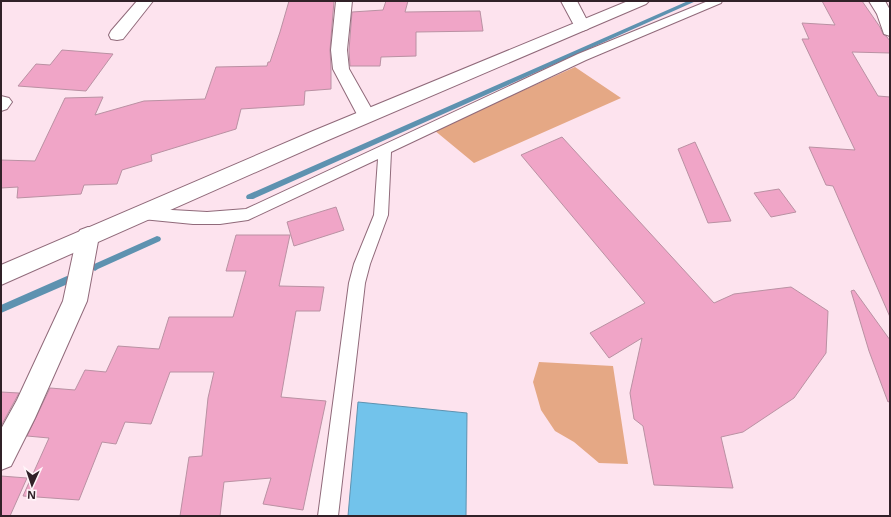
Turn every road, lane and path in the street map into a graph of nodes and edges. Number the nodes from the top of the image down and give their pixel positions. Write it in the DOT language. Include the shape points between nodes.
graph roads {
  1 [pos="146,1"];
  2 [pos="344,1"];
  3 [pos="569,1"];
  4 [pos="641,1"];
  5 [pos="717,1"];
  6 [pos="877,1"];
  7 [pos="582,26"];
  8 [pos="890,31"];
  9 [pos="117,35"];
  10 [pos="366,115"];
  11 [pos="385,150"];
  12 [pos="136,214"];
  13 [pos="88,236"];
  14 [pos="1,275"];
  15 [pos="1,456"];
  16 [pos="328,516"];
  1 -- 9 [label="main road"];
  2 -- 10 [label="main road" via="339,44 341,68"];
  3 -- 7 [label="main road"];
  4 -- 7 [label="main road"];
  5 -- 11 [label="lane" via="582,57"];
  6 -- 8 [label="main road" via="885,14"];
  7 -- 10 [label="main road"];
  10 -- 12 [label="main road"];
  11 -- 12 [label="lane" via="248,214 201,219"];
  11 -- 16 [label="lane" via="381,215 357,283"];
  12 -- 13 [label="main road"];
  13 -- 14 [label="main road"];
  13 -- 15 [label="main road" via="75,302 26,409"];
}
